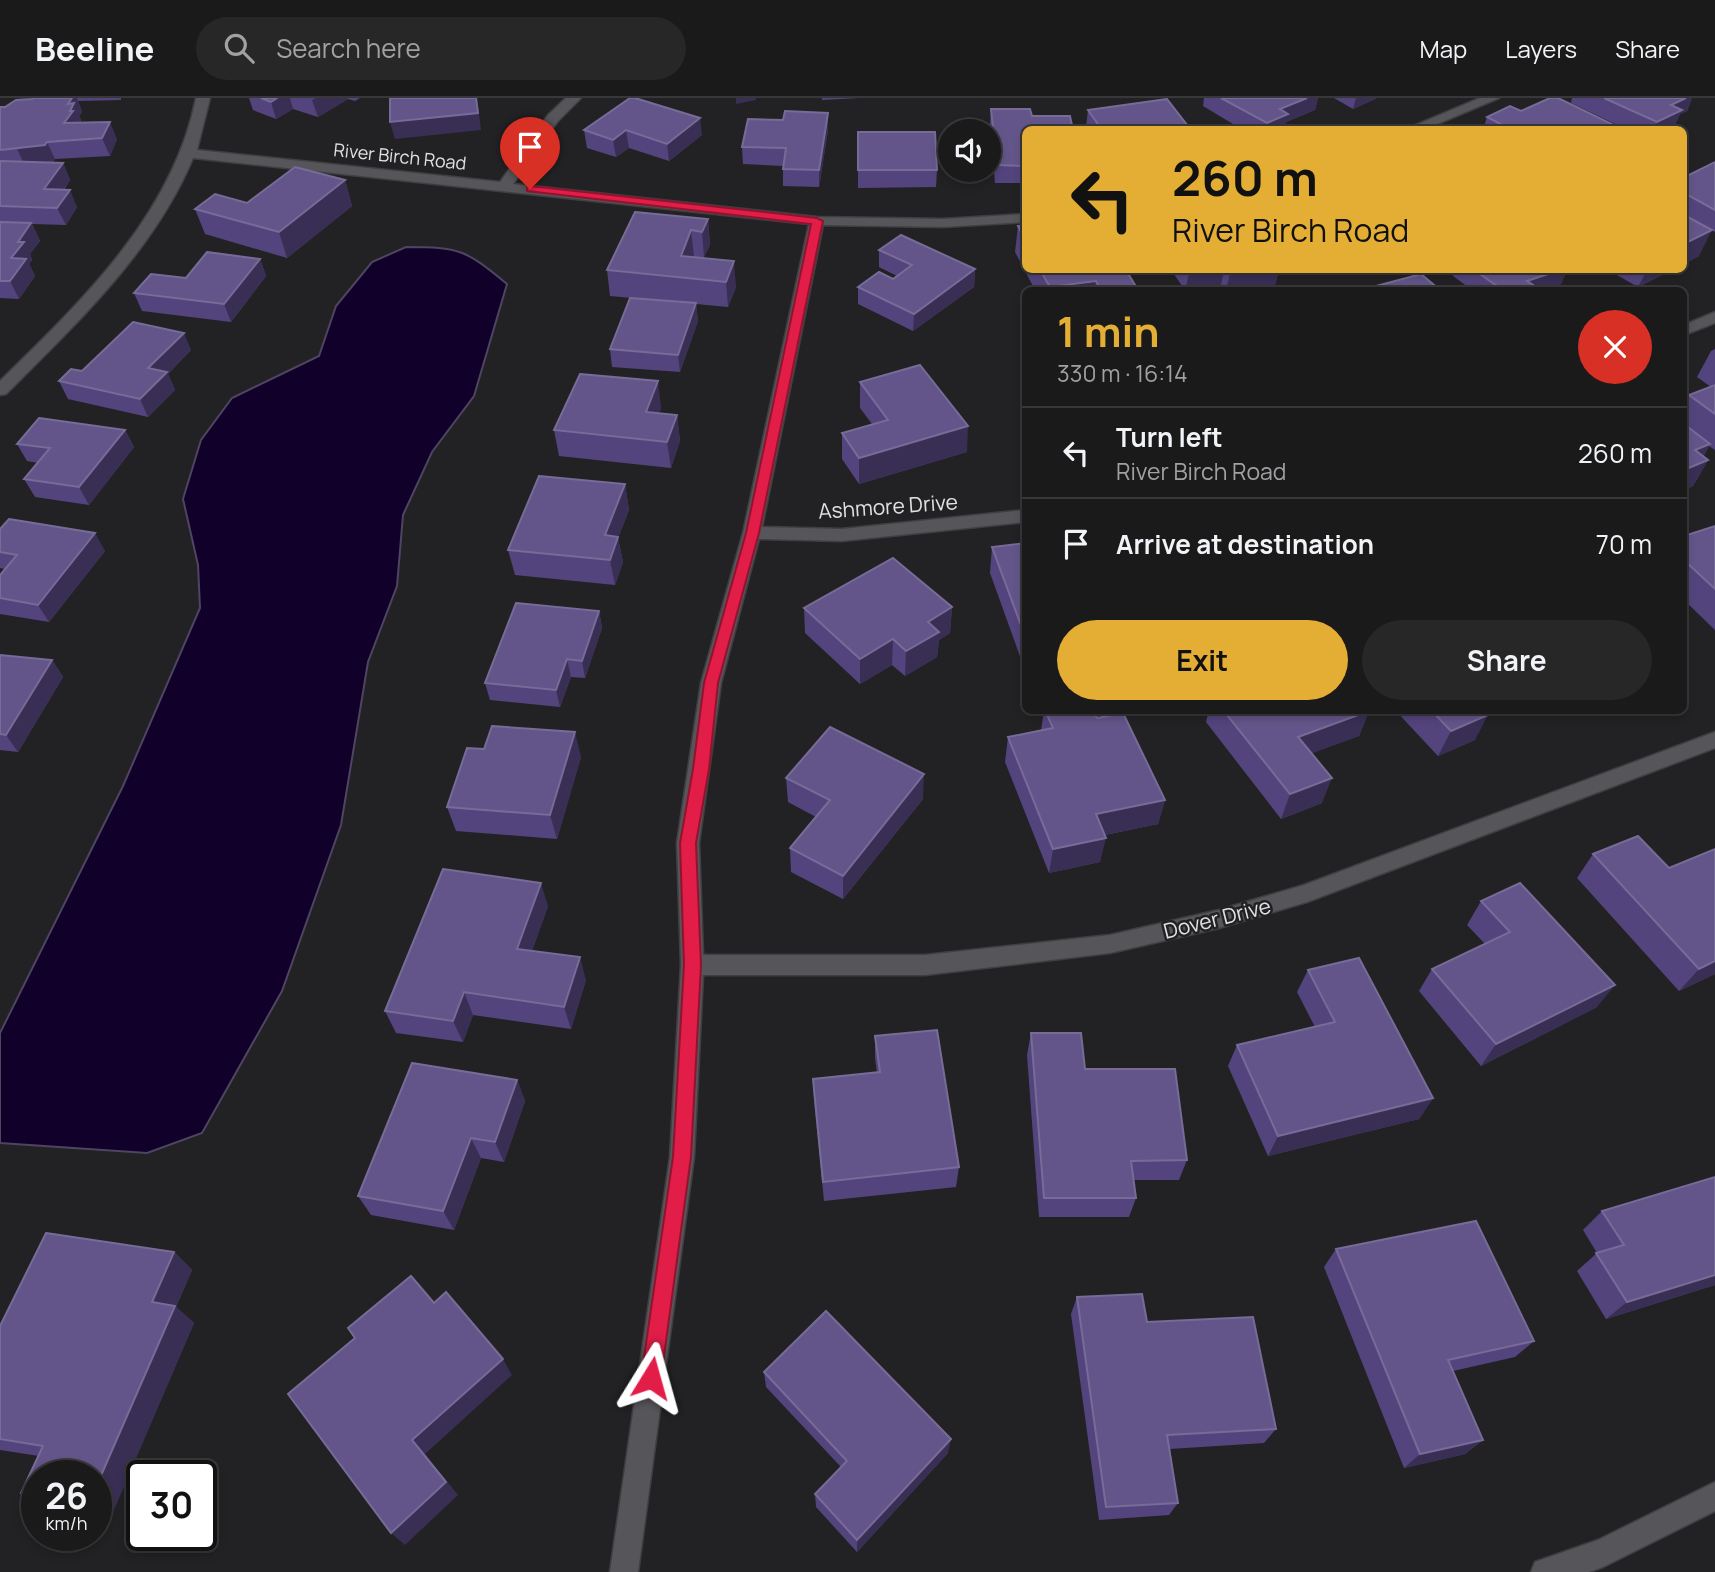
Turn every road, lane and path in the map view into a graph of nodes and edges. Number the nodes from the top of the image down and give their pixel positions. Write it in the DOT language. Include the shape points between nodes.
graph roads {
  1 [pos="203,98"];
  2 [pos="573,98"];
  3 [pos="1492,98"];
  4 [pos="1420,126"];
  5 [pos="189,153"];
  6 [pos="505,186"];
  7 [pos="1022,218"];
  8 [pos="817,221"];
  9 [pos="1715,317"];
  10 [pos="1687,329"];
  11 [pos="0,390"];
  12 [pos="1022,516"];
  13 [pos="752,533"];
  14 [pos="1715,740"];
  15 [pos="692,965"];
  16 [pos="1715,1496"];
  17 [pos="624,1572"];
  18 [pos="1545,1572"];
  1 -- 5 [label="street"];
  2 -- 6 [label="street" via="552,118"];
  3 -- 4 [label="street"];
  5 -- 6 [label="street, River Birch Road"];
  5 -- 11 [label="street" via="141,234 100,287"];
  6 -- 8 [label="street, River Birch Road"];
  7 -- 8 [label="street, River Birch Road" via="943,223"];
  8 -- 13 [label="street"];
  9 -- 10 [label="street"];
  12 -- 13 [label="street, Ashmore Drive" via="842,535"];
  13 -- 15 [label="street" via="711,683 688,843"];
  14 -- 15 [label="street, Dover Drive" via="1307,893 1124,941 925,965"];
  15 -- 17 [label="street" via="682,1157"];
  16 -- 18 [label="street" via="1603,1553"];
}
